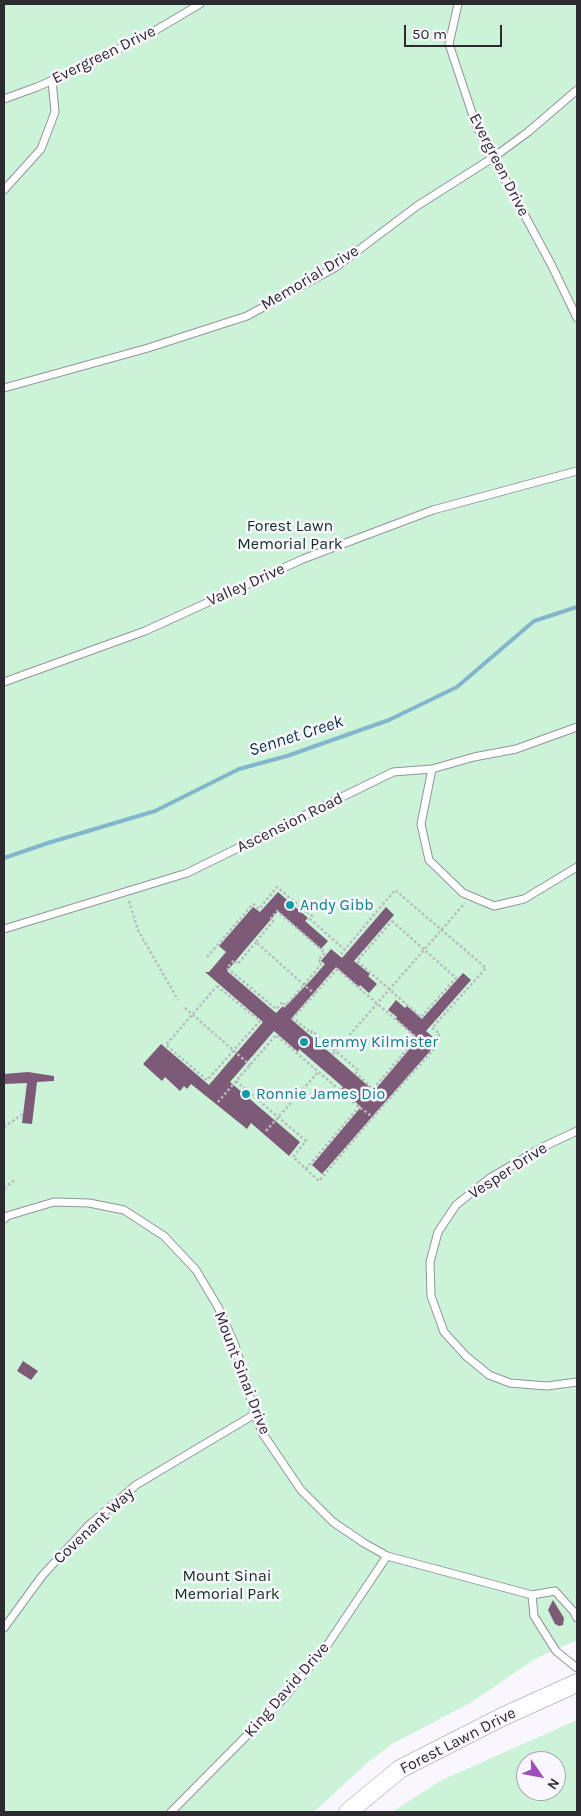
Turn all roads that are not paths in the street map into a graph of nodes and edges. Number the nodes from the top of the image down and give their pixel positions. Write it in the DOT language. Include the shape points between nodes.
graph roads {
  1 [pos="200,4"];
  2 [pos="458,4"];
  3 [pos="52,80"];
  4 [pos="577,90"];
  5 [pos="4,99"];
  6 [pos="494,157"];
  7 [pos="4,190"];
  8 [pos="577,318"];
  9 [pos="4,388"];
  10 [pos="577,471"];
  11 [pos="4,682"];
  12 [pos="577,727"];
  13 [pos="432,769"];
  14 [pos="577,867"];
  15 [pos="4,929"];
  16 [pos="577,1131"];
  17 [pos="4,1219"];
  18 [pos="577,1382"];
  19 [pos="255,1414"];
  20 [pos="387,1556"];
  21 [pos="532,1595"];
  22 [pos="577,1618"];
  23 [pos="4,1628"];
  24 [pos="577,1668"];
  25 [pos="577,1683"];
  26 [pos="171,1812"];
  27 [pos="348,1812"];
  1 -- 3 [label="lane, Evergreen Drive" via="152,34"];
  2 -- 6 [label="lane, Evergreen Drive" via="449,44 476,126"];
  3 -- 5 [label="lane, Evergreen Drive"];
  3 -- 7 [label="lane" via="54,112 41,149"];
  4 -- 6 [label="lane, Memorial Drive"];
  6 -- 8 [label="lane, Evergreen Drive"];
  6 -- 9 [label="lane, Memorial Drive" via="417,206 336,267 247,316 148,348"];
  10 -- 11 [label="lane, Valley Drive" via="433,510 304,560 145,631"];
  12 -- 13 [label="lane, Ascension Road" via="516,749"];
  13 -- 14 [label="lane" via="421,824 429,860 463,893 494,906 524,899"];
  13 -- 15 [label="lane, Ascension Road" via="394,772 187,873"];
  16 -- 18 [label="lane, Vesper Drive" via="490,1178 456,1205 438,1232 430,1262 431,1296 444,1332 481,1369 510,1384 547,1386"];
  17 -- 19 [label="lane, Mount Sinai Drive" via="54,1202 89,1203 124,1210 164,1236 196,1270 218,1307 235,1345"];
  19 -- 20 [label="lane, Mount Sinai Drive" via="264,1434 301,1490 333,1522"];
  19 -- 23 [label="lane, Covenant Way" via="122,1497 88,1526 42,1576"];
  20 -- 21 [label="lane, Mount Sinai Drive"];
  20 -- 26 [label="lane, King David Drive" via="326,1647 284,1698"];
  21 -- 22 [label="lane, Mount Sinai Drive" via="555,1591"];
  21 -- 24 [label="lane" via="534,1616 556,1651"];
  25 -- 27 [label="street, Forest Lawn Drive" via="502,1717 400,1770"];
}
